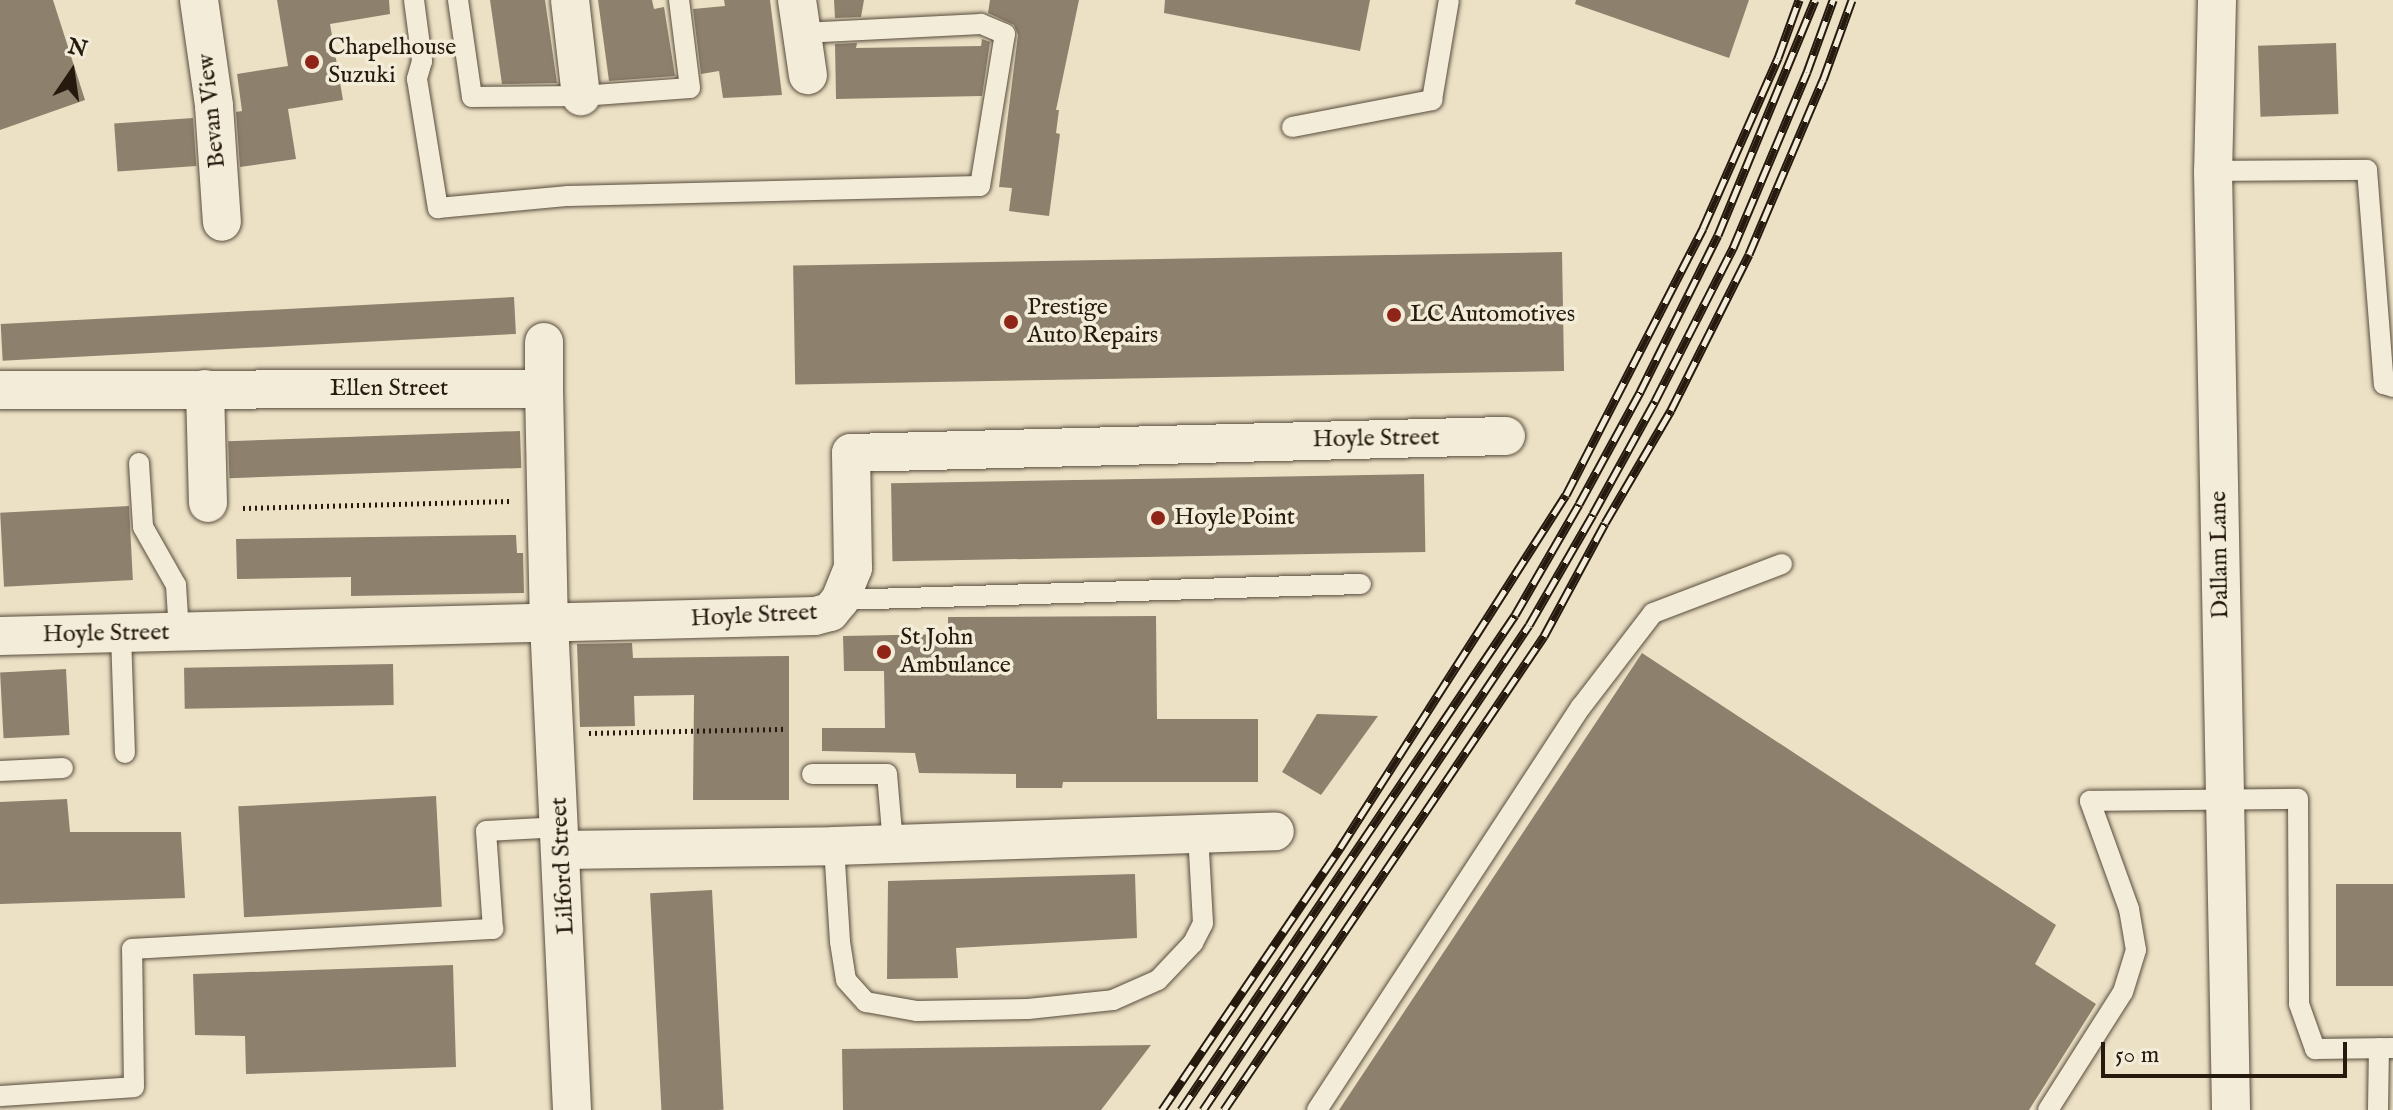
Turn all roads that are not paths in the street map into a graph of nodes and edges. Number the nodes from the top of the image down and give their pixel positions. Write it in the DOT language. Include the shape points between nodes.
graph roads {
  1 [pos="199,0"];
  2 [pos="414,0"];
  3 [pos="458,0"];
  4 [pos="570,0"];
  5 [pos="679,0"];
  6 [pos="1449,0"];
  7 [pos="2217,0"];
  8 [pos="799,16"];
  9 [pos="808,75"];
  10 [pos="581,96"];
  11 [pos="1292,127"];
  12 [pos="2213,171"];
  13 [pos="222,222"];
  14 [pos="544,342"];
  15 [pos="2393,387"];
  16 [pos="205,389"];
  17 [pos="544,389"];
  18 [pos="0,390"];
  19 [pos="1506,436"];
  20 [pos="139,463"];
  21 [pos="225,506"];
  22 [pos="1782,564"];
  23 [pos="1361,584"];
  24 [pos="840,600"];
  25 [pos="549,622"];
  26 [pos="179,633"];
  27 [pos="121,634"];
  28 [pos="0,636"];
  29 [pos="125,753"];
  30 [pos="63,768"];
  31 [pos="0,771"];
  32 [pos="812,774"];
  33 [pos="2225,797"];
  34 [pos="1275,831"];
  35 [pos="1198,833"];
  36 [pos="562,838"];
  37 [pos="893,844"];
  38 [pos="834,846"];
  39 [pos="2386,1048"];
  40 [pos="0,1096"];
  41 [pos="572,1110"];
  42 [pos="1317,1110"];
  43 [pos="2048,1110"];
  44 [pos="2231,1110"];
  45 [pos="2378,1110"];
  1 -- 13 [label="street, Bevan View"];
  2 -- 8 [label="lane" via="422,61 417,79 438,208 568,196 980,186 1005,34 981,24"];
  3 -- 10 [label="lane" via="472,97"];
  4 -- 10 [label="street"];
  5 -- 10 [label="lane" via="690,88"];
  6 -- 11 [label="lane" via="1432,100"];
  7 -- 12 [label="street, Dallam Lane"];
  8 -- 9 [label="street"];
  12 -- 15 [label="lane" via="2367,170 2384,384"];
  12 -- 33 [label="street, Dallam Lane"];
  14 -- 17 [label="street"];
  16 -- 17 [label="street, Ellen Street"];
  16 -- 18 [label="street, Ellen Street"];
  16 -- 21 [label="street"];
  17 -- 25 [label="street"];
  19 -- 24 [label="street, Hoyle Street" via="851,453 853,568"];
  20 -- 26 [label="lane" via="143,527 176,585"];
  22 -- 42 [label="lane" via="1653,613 1581,707"];
  23 -- 24 [label="lane"];
  24 -- 25 [label="street, Hoyle Street" via="830,612 815,616"];
  25 -- 26 [label="street, Hoyle Street"];
  25 -- 36 [label="street, Lilford Street"];
  26 -- 27 [label="street, Hoyle Street"];
  27 -- 28 [label="street, Hoyle Street"];
  27 -- 29 [label="lane"];
  30 -- 31 [label="lane"];
  32 -- 37 [label="lane" via="887,774"];
  33 -- 39 [label="lane" via="2298,799 2299,1004 2315,1049"];
  33 -- 43 [label="lane" via="2090,801 2129,909 2136,950 2123,992"];
  33 -- 44 [label="street, Dallam Lane"];
  34 -- 35 [label="street"];
  35 -- 37 [label="street"];
  35 -- 38 [label="lane" via="1203,923 1193,943 1158,980 1113,1000 1028,1009 917,1011 866,1002 846,980"];
  36 -- 38 [label="street"];
  36 -- 40 [label="lane" via="486,831 493,929 132,949 134,1087"];
  36 -- 41 [label="street, Lilford Street"];
  37 -- 38 [label="street"];
  39 -- 45 [label="lane"];
}
